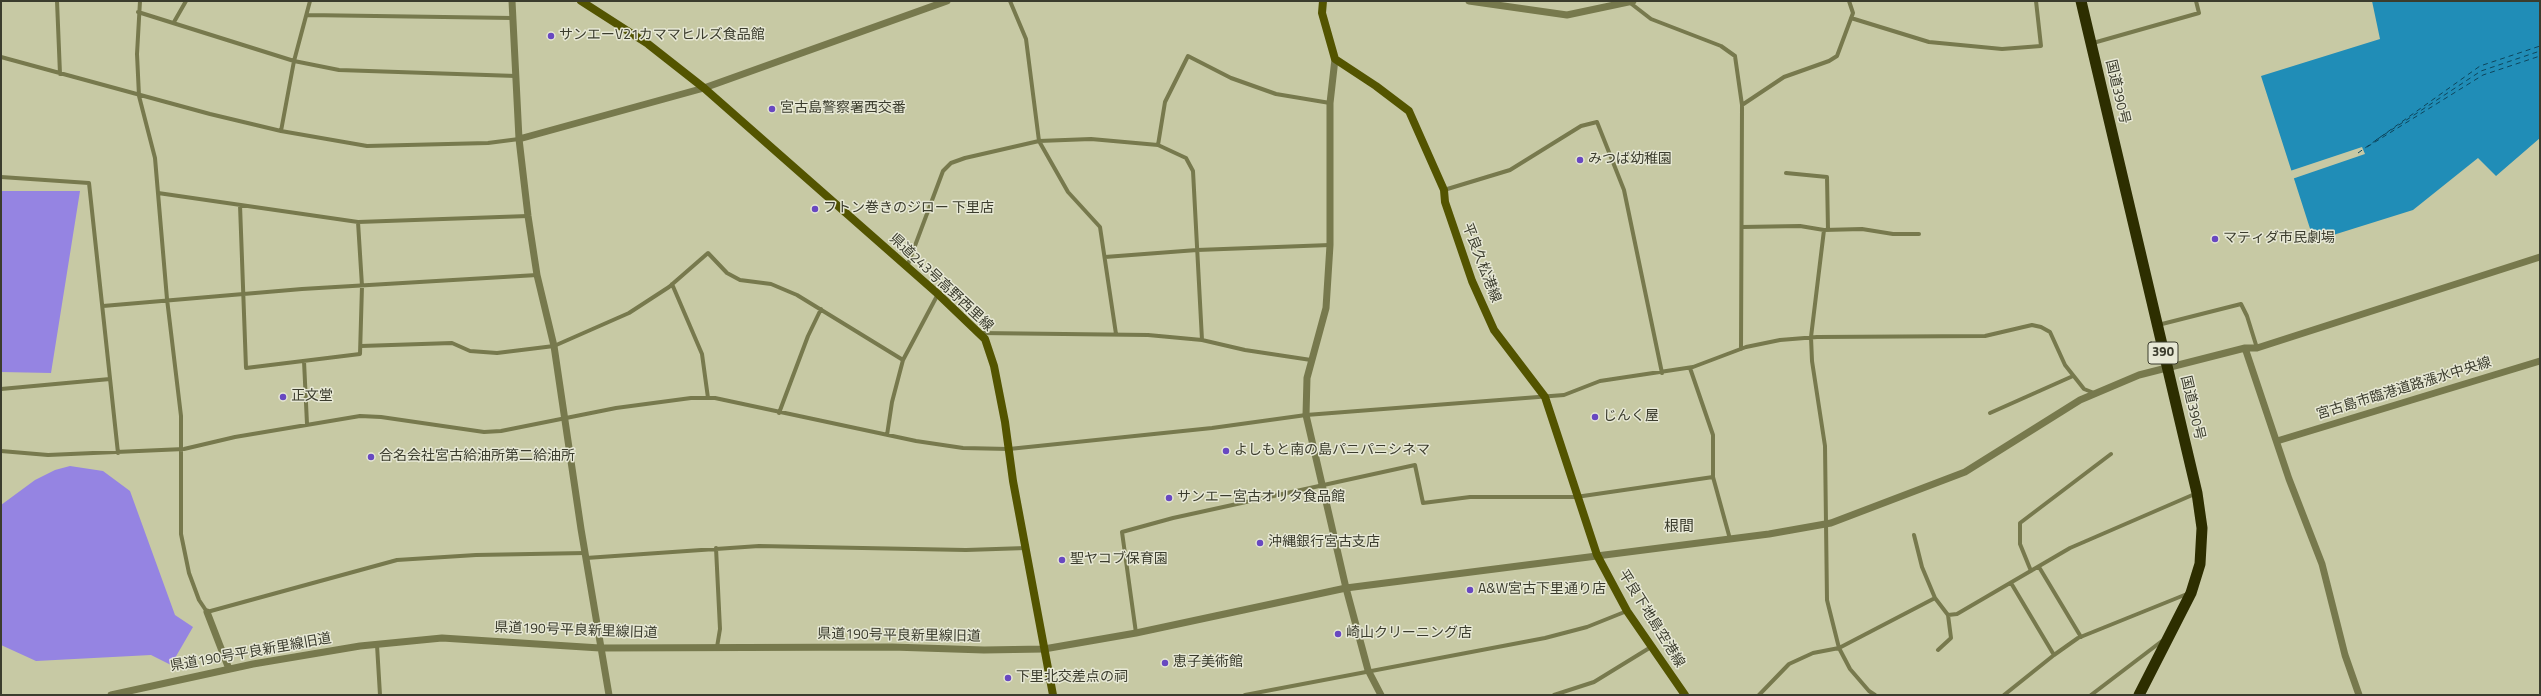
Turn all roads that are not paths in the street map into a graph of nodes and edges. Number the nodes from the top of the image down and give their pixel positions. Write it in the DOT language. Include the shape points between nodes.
graph roads {
  1 [pos="57,1"];
  2 [pos="140,1"];
  3 [pos="186,1"];
  4 [pos="310,1"];
  5 [pos="512,1"];
  6 [pos="581,1"];
  7 [pos="947,1"];
  8 [pos="1010,1"];
  9 [pos="1323,1"];
  10 [pos="1469,1"];
  11 [pos="1849,1"];
  12 [pos="2036,1"];
  13 [pos="2081,1"];
  14 [pos="2196,1"];
  15 [pos="1631,2"];
  16 [pos="138,12"];
  17 [pos="307,15"];
  18 [pos="512,18"];
  19 [pos="1851,18"];
  20 [pos="174,22"];
  21 [pos="2090,44"];
  22 [pos="1,57"];
  23 [pos="1335,59"];
  24 [pos="294,61"];
  25 [pos="60,74"];
  26 [pos="516,76"];
  27 [pos="704,88"];
  28 [pos="140,96"];
  29 [pos="1330,103"];
  30 [pos="1742,105"];
  31 [pos="282,132"];
  32 [pos="519,139"];
  33 [pos="1039,141"];
  34 [pos="1158,145"];
  35 [pos="1786,173"];
  36 [pos="1,177"];
  37 [pos="1444,190"];
  38 [pos="158,193"];
  39 [pos="240,205"];
  40 [pos="528,216"];
  41 [pos="358,222"];
  42 [pos="1742,227"];
  43 [pos="1826,230"];
  44 [pos="1919,234"];
  45 [pos="1330,245"];
  46 [pos="1197,250"];
  47 [pos="1105,257"];
  48 [pos="2540,257"];
  49 [pos="907,267"];
  50 [pos="537,274"];
  51 [pos="672,284"];
  52 [pos="362,286"];
  53 [pos="243,294"];
  54 [pos="938,294"];
  55 [pos="167,299"];
  56 [pos="103,306"];
  57 [pos="821,310"];
  58 [pos="2156,326"];
  59 [pos="979,333"];
  60 [pos="1116,334"];
  61 [pos="1811,337"];
  62 [pos="1202,340"];
  63 [pos="361,346"];
  64 [pos="554,346"];
  65 [pos="2245,348"];
  66 [pos="2257,348"];
  67 [pos="1741,349"];
  68 [pos="903,360"];
  69 [pos="1311,360"];
  70 [pos="304,361"];
  71 [pos="2540,361"];
  72 [pos="1690,368"];
  73 [pos="2167,368"];
  74 [pos="1662,373"];
  75 [pos="2073,376"];
  76 [pos="110,379"];
  77 [pos="1,389"];
  78 [pos="2094,393"];
  79 [pos="1545,397"];
  80 [pos="708,398"];
  81 [pos="779,413"];
  82 [pos="1990,413"];
  83 [pos="1306,415"];
  84 [pos="565,418"];
  85 [pos="307,424"];
  86 [pos="887,435"];
  87 [pos="2276,441"];
  88 [pos="182,449"];
  89 [pos="1009,449"];
  90 [pos="1,451"];
  91 [pos="118,453"];
  92 [pos="2110,454"];
  93 [pos="1713,477"];
  94 [pos="1324,486"];
  95 [pos="2197,493"];
  96 [pos="1576,497"];
  97 [pos="1827,524"];
  98 [pos="1914,535"];
  99 [pos="1730,540"];
  100 [pos="716,548"];
  101 [pos="1026,548"];
  102 [pos="1597,555"];
  103 [pos="585,556"];
  104 [pos="2039,566"];
  105 [pos="2031,571"];
  106 [pos="2011,583"];
  107 [pos="1346,588"];
  108 [pos="2191,593"];
  109 [pos="1935,598"];
  110 [pos="1627,610"];
  111 [pos="207,612"];
  112 [pos="1948,615"];
  113 [pos="1136,633"];
  114 [pos="2081,637"];
  115 [pos="2167,637"];
  116 [pos="377,645"];
  117 [pos="718,646"];
  118 [pos="1652,647"];
  119 [pos="600,648"];
  120 [pos="1839,648"];
  121 [pos="1044,649"];
  122 [pos="1938,650"];
  123 [pos="2054,655"];
  124 [pos="229,669"];
  125 [pos="1368,670"];
  126 [pos="111,695"];
  127 [pos="380,695"];
  128 [pos="609,695"];
  129 [pos="1053,695"];
  130 [pos="1245,695"];
  131 [pos="1381,695"];
  132 [pos="1554,695"];
  133 [pos="1685,695"];
  134 [pos="1759,695"];
  135 [pos="1876,695"];
  136 [pos="2004,695"];
  137 [pos="2091,695"];
  138 [pos="2139,695"];
  139 [pos="2359,695"];
  1 -- 25 [label="street"];
  2 -- 16 [label="street"];
  3 -- 20 [label="street"];
  4 -- 17 [label="street"];
  5 -- 18 [label="street"];
  6 -- 27 [label="main road, 県道243号高野西里線" via="648,44"];
  7 -- 27 [label="street"];
  8 -- 33 [label="street" via="1026,39"];
  9 -- 23 [label="main road" via="1322,13"];
  10 -- 15 [label="street" via="1567,15"];
  11 -- 19 [label="street" via="1853,13"];
  12 -- 19 [label="street" via="2041,46 2002,49 1929,42"];
  13 -- 21 [label="highway, 国道390号 / 390"];
  14 -- 21 [label="street" via="2199,13"];
  15 -- 30 [label="street" via="1651,19 1721,46 1735,56"];
  16 -- 20 [label="street"];
  16 -- 28 [label="street"];
  17 -- 18 [label="street"];
  17 -- 24 [label="street"];
  18 -- 26 [label="street"];
  19 -- 30 [label="street" via="1837,56 1784,78"];
  20 -- 24 [label="street"];
  21 -- 58 [label="highway, 国道390号 / 390"];
  22 -- 25 [label="street"];
  23 -- 29 [label="street"];
  23 -- 37 [label="main road, 平良久松港線" via="1409,111"];
  24 -- 26 [label="street" via="339,70"];
  24 -- 31 [label="street"];
  25 -- 28 [label="street"];
  26 -- 32 [label="street"];
  27 -- 32 [label="street"];
  27 -- 49 [label="main road, 県道243号高野西里線"];
  28 -- 31 [label="street"];
  28 -- 38 [label="street" via="155,158"];
  29 -- 34 [label="street" via="1276,94 1231,78 1188,56 1165,102"];
  29 -- 45 [label="street"];
  30 -- 42 [label="street"];
  31 -- 32 [label="street" via="367,146 488,143"];
  32 -- 40 [label="street"];
  33 -- 34 [label="street" via="1091,139"];
  33 -- 47 [label="street" via="1068,192 1100,227"];
  33 -- 49 [label="street" via="951,163 943,172"];
  34 -- 46 [label="street" via="1186,158 1191,164"];
  35 -- 43 [label="street" via="1827,177"];
  36 -- 56 [label="street" via="90,183"];
  37 -- 74 [label="street" via="1510,170 1581,126 1597,122 1624,190"];
  37 -- 79 [label="main road, 平良久松港線" via="1472,281 1494,330"];
  38 -- 39 [label="street"];
  38 -- 55 [label="street"];
  39 -- 41 [label="street"];
  39 -- 53 [label="street"];
  40 -- 41 [label="street"];
  40 -- 50 [label="street"];
  41 -- 52 [label="street"];
  42 -- 43 [label="street" via="1800,226"];
  42 -- 67 [label="street"];
  43 -- 44 [label="street" via="1862,229 1893,234"];
  43 -- 61 [label="street"];
  45 -- 46 [label="street"];
  45 -- 69 [label="street" via="1326,308"];
  46 -- 47 [label="street"];
  46 -- 62 [label="street"];
  47 -- 60 [label="street"];
  48 -- 66 [label="street, 県道190号平良新里線旧道"];
  49 -- 54 [label="main road, 県道243号高野西里線"];
  50 -- 52 [label="street"];
  50 -- 64 [label="street"];
  51 -- 57 [label="street" via="708,253 727,273 740,280 771,284 797,295"];
  51 -- 64 [label="street" via="629,313"];
  51 -- 80 [label="street" via="702,354"];
  52 -- 53 [label="street"];
  52 -- 63 [label="street"];
  53 -- 55 [label="street"];
  53 -- 70 [label="street" via="246,368"];
  54 -- 59 [label="main road, 県道243号高野西里線"];
  54 -- 68 [label="street"];
  55 -- 56 [label="street"];
  55 -- 88 [label="street" via="181,416"];
  56 -- 76 [label="street"];
  57 -- 68 [label="street"];
  57 -- 81 [label="street" via="808,336"];
  58 -- 66 [label="street" via="2241,304 2248,316"];
  58 -- 73 [label="highway, 国道390号 / 390"];
  59 -- 60 [label="street"];
  59 -- 89 [label="main road, 県道243号高野西里線" via="985,339 994,366"];
  60 -- 62 [label="street"];
  61 -- 67 [label="street" via="1780,340"];
  61 -- 75 [label="street" via="1985,336 2032,325 2050,332"];
  61 -- 97 [label="street" via="1812,361 1825,446"];
  62 -- 69 [label="street" via="1245,350"];
  63 -- 64 [label="street" via="452,342 470,351 497,353"];
  63 -- 70 [label="street" via="360,354"];
  64 -- 84 [label="street"];
  65 -- 66 [label="street, 県道190号平良新里線旧道"];
  65 -- 73 [label="street, 県道190号平良新里線旧道"];
  65 -- 87 [label="street"];
  67 -- 72 [label="street"];
  68 -- 86 [label="street"];
  69 -- 83 [label="street" via="1306,378"];
  70 -- 85 [label="street"];
  71 -- 87 [label="street, 宮古島市臨港道路漲水中央線"];
  72 -- 74 [label="street"];
  72 -- 93 [label="street" via="1713,435"];
  73 -- 78 [label="street, 県道190号平良新里線旧道" via="2139,375"];
  73 -- 95 [label="highway, 国道390号 / 390"];
  74 -- 79 [label="street" via="1600,381 1564,395"];
  75 -- 78 [label="street" via="2084,389"];
  75 -- 82 [label="street"];
  76 -- 77 [label="street"];
  76 -- 91 [label="street"];
  78 -- 97 [label="street, 県道190号平良新里線旧道" via="1965,472"];
  79 -- 83 [label="street"];
  79 -- 96 [label="main road, 平良久松港線"];
  80 -- 81 [label="street" via="734,401"];
  80 -- 84 [label="street" via="616,408"];
  81 -- 86 [label="street"];
  83 -- 89 [label="street"];
  83 -- 94 [label="street"];
  84 -- 85 [label="street" via="502,431 484,432 360,416"];
  84 -- 103 [label="street"];
  85 -- 88 [label="street"];
  86 -- 89 [label="street" via="963,448"];
  87 -- 139 [label="street" via="2322,564 2345,655"];
  88 -- 91 [label="street"];
  88 -- 111 [label="street" via="181,534 189,573 199,600"];
  89 -- 101 [label="main road, 県道243号高野西里線"];
  90 -- 91 [label="street" via="48,455"];
  92 -- 105 [label="street" via="2020,523 2020,544"];
  93 -- 96 [label="street"];
  93 -- 99 [label="street"];
  94 -- 96 [label="street" via="1415,465 1423,503 1470,497"];
  94 -- 107 [label="street"];
  94 -- 113 [label="street" via="1173,518 1122,532"];
  95 -- 104 [label="street" via="2070,548"];
  95 -- 108 [label="highway, 国道390号 / 390" via="2202,528 2200,564"];
  96 -- 102 [label="main road, 平良久松港線"];
  97 -- 99 [label="street, 県道190号平良新里線旧道"];
  97 -- 120 [label="street" via="1827,600"];
  98 -- 109 [label="street" via="1922,567"];
  99 -- 102 [label="street, 県道190号平良新里線旧道"];
  100 -- 101 [label="street" via="799,545 937,550"];
  100 -- 103 [label="street"];
  100 -- 117 [label="street" via="720,629"];
  101 -- 121 [label="main road, 県道243号高野西里線"];
  102 -- 107 [label="street, 県道190号平良新里線旧道"];
  102 -- 110 [label="main road, 平良下地島空港線"];
  103 -- 111 [label="street" via="476,555 397,560"];
  103 -- 119 [label="street"];
  104 -- 105 [label="street"];
  104 -- 114 [label="street"];
  105 -- 106 [label="street"];
  106 -- 112 [label="street" via="1957,614"];
  106 -- 123 [label="street"];
  107 -- 113 [label="street, 県道190号平良新里線旧道"];
  107 -- 125 [label="street"];
  108 -- 114 [label="street"];
  108 -- 115 [label="highway, 国道390号 / 390"];
  109 -- 112 [label="street"];
  109 -- 120 [label="street"];
  110 -- 118 [label="main road, 平良下地島空港線"];
  110 -- 125 [label="street" via="1587,628 1545,638"];
  111 -- 124 [label="street"];
  112 -- 122 [label="street" via="1951,638"];
  113 -- 121 [label="street, 県道190号平良新里線旧道"];
  114 -- 123 [label="street"];
  115 -- 137 [label="street"];
  115 -- 138 [label="highway, 国道390号 / 390"];
  116 -- 119 [label="street, 県道190号平良新里線旧道" via="442,638"];
  116 -- 124 [label="street, 県道190号平良新里線旧道"];
  116 -- 127 [label="street"];
  117 -- 119 [label="street, 県道190号平良新里線旧道"];
  117 -- 121 [label="street, 県道190号平良新里線旧道"];
  118 -- 132 [label="street" via="1594,682"];
  118 -- 133 [label="main road, 平良下地島空港線"];
  119 -- 128 [label="street"];
  120 -- 134 [label="street" via="1813,653 1789,664"];
  120 -- 135 [label="street" via="1850,668 1868,691"];
  121 -- 129 [label="main road, 県道243号高野西里線"];
  123 -- 136 [label="street"];
  124 -- 126 [label="street, 県道190号平良新里線旧道"];
  125 -- 130 [label="street"];
  125 -- 131 [label="street"];
}
